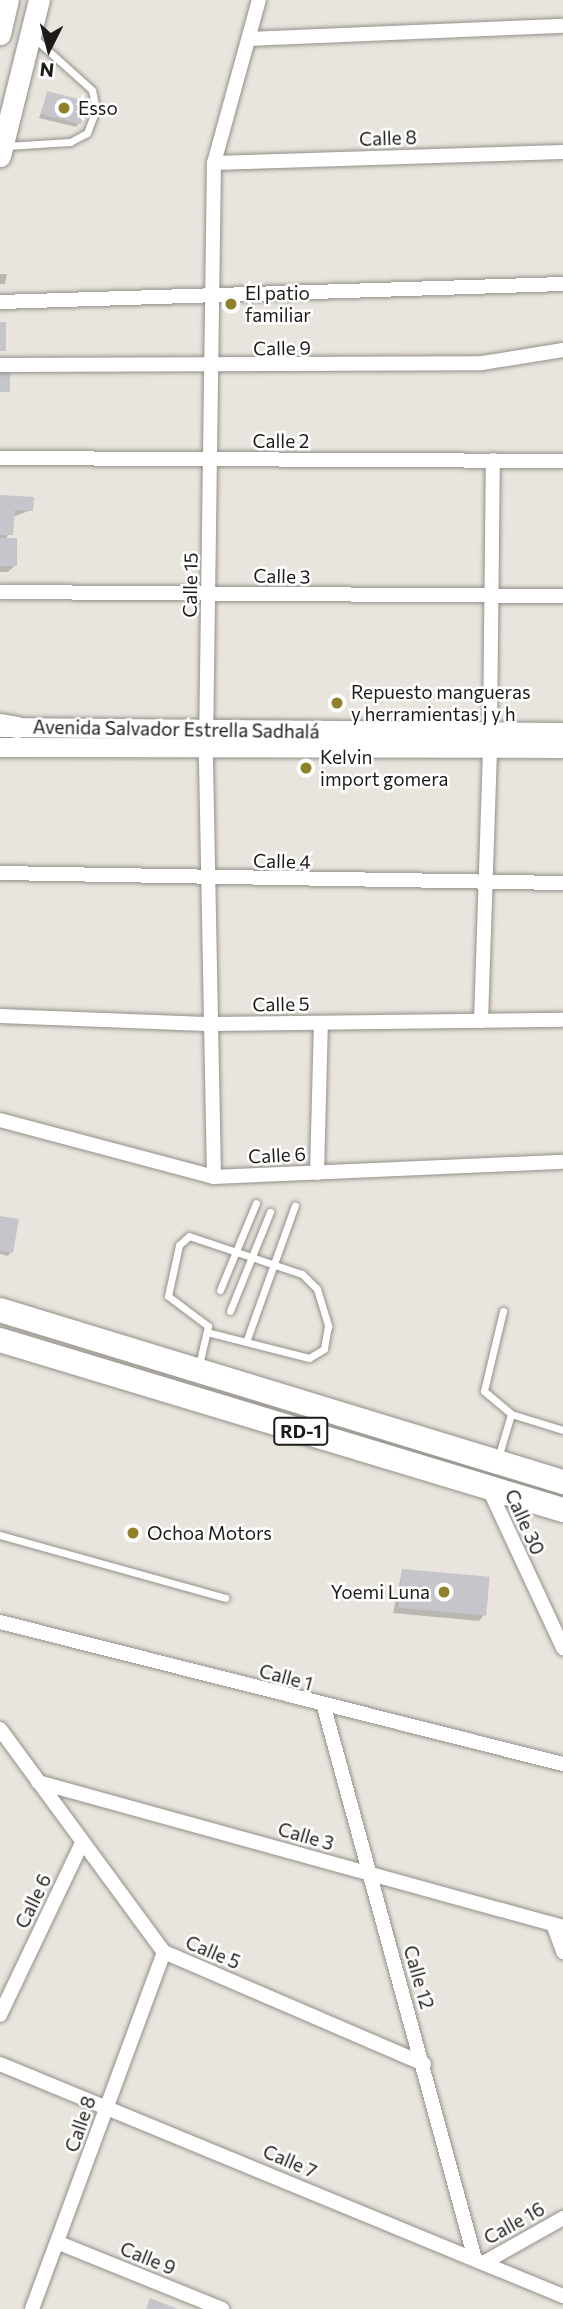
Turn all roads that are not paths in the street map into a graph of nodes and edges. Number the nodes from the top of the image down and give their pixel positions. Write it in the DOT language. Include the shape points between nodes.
graph roads {
  1 [pos="39,0"];
  2 [pos="259,0"];
  3 [pos="5,2"];
  4 [pos="563,26"];
  5 [pos="0,34"];
  6 [pos="30,35"];
  7 [pos="249,39"];
  8 [pos="1,151"];
  9 [pos="563,152"];
  10 [pos="214,163"];
  11 [pos="563,284"];
  12 [pos="209,300"];
  13 [pos="0,302"];
  14 [pos="563,350"];
  15 [pos="0,365"];
  16 [pos="209,369"];
  17 [pos="0,458"];
  18 [pos="212,460"];
  19 [pos="493,460"];
  20 [pos="563,461"];
  21 [pos="0,592"];
  22 [pos="208,594"];
  23 [pos="563,596"];
  24 [pos="489,597"];
  25 [pos="6,726"];
  26 [pos="563,732"];
  27 [pos="206,740"];
  28 [pos="490,740"];
  29 [pos="0,747"];
  30 [pos="563,748"];
  31 [pos="0,873"];
  32 [pos="209,880"];
  33 [pos="481,883"];
  34 [pos="563,883"];
  35 [pos="0,1016"];
  36 [pos="563,1020"];
  37 [pos="481,1021"];
  38 [pos="321,1023"];
  39 [pos="213,1024"];
  40 [pos="0,1120"];
  41 [pos="563,1162"];
  42 [pos="317,1173"];
  43 [pos="214,1177"];
  44 [pos="256,1203"];
  45 [pos="295,1205"];
  46 [pos="270,1212"];
  47 [pos="236,1249"];
  48 [pos="252,1254"];
  49 [pos="273,1260"];
  50 [pos="219,1290"];
  51 [pos="0,1298"];
  52 [pos="0,1310"];
  53 [pos="230,1311"];
  54 [pos="503,1311"];
  55 [pos="210,1333"];
  56 [pos="0,1340"];
  57 [pos="246,1342"];
  58 [pos="116,1345"];
  59 [pos="0,1347"];
  60 [pos="39,1353"];
  61 [pos="197,1370"];
  62 [pos="511,1414"];
  63 [pos="563,1430"];
  64 [pos="497,1462"];
  65 [pos="563,1482"];
  66 [pos="488,1487"];
  67 [pos="563,1510"];
  68 [pos="0,1535"];
  69 [pos="225,1598"];
  70 [pos="0,1622"];
  71 [pos="563,1648"];
  72 [pos="324,1707"];
  73 [pos="0,1729"];
  74 [pos="563,1764"];
  75 [pos="38,1782"];
  76 [pos="82,1843"];
  77 [pos="370,1874"];
  78 [pos="558,1925"];
  79 [pos="164,1952"];
  80 [pos="563,1952"];
  81 [pos="0,2015"];
  82 [pos="0,2064"];
  83 [pos="424,2064"];
  84 [pos="106,2105"];
  85 [pos="563,2218"];
  86 [pos="59,2243"];
  87 [pos="480,2260"];
  88 [pos="563,2296"];
  89 [pos="32,2309"];
  90 [pos="222,2309"];
  1 -- 6 [label="main road"];
  2 -- 7 [label="street, Calle 15"];
  3 -- 5 [label="main road"];
  4 -- 7 [label="street"];
  6 -- 8 [label="main road"];
  6 -- 8 [label="lane" via="92,90 96,109 88,133 70,142"];
  7 -- 10 [label="street, Calle 15"];
  9 -- 10 [label="street, Calle 8"];
  10 -- 12 [label="street, Calle 15"];
  11 -- 12 [label="street"];
  12 -- 13 [label="street"];
  12 -- 16 [label="street, Calle 15"];
  14 -- 16 [label="street, Calle 9" via="482,363"];
  15 -- 16 [label="street, Calle 9"];
  16 -- 18 [label="street, Calle 15"];
  17 -- 18 [label="street, Calle 2"];
  18 -- 19 [label="street, Calle 2"];
  18 -- 22 [label="street, Calle 15"];
  19 -- 20 [label="street, Calle 2"];
  19 -- 24 [label="street"];
  21 -- 22 [label="street, Calle 3"];
  22 -- 24 [label="street, Calle 3"];
  22 -- 27 [label="street, Calle 15"];
  23 -- 24 [label="street, Calle 3"];
  24 -- 28 [label="street"];
  25 -- 27 [label="main road, Avenida Salvador Estrella Sadhalá"];
  26 -- 28 [label="main road, Avenida Salvador Estrella Sadhalá"];
  27 -- 28 [label="main road, Avenida Salvador Estrella Sadhalá"];
  27 -- 29 [label="main road, Avenida Salvador Estrella Sadhalá"];
  27 -- 32 [label="street, Calle 15"];
  28 -- 30 [label="main road, Avenida Salvador Estrella Sadhalá"];
  28 -- 33 [label="street"];
  31 -- 32 [label="street, Calle 4"];
  32 -- 33 [label="street, Calle 4"];
  32 -- 39 [label="street, Calle 15"];
  33 -- 34 [label="street, Calle 4"];
  33 -- 37 [label="street"];
  35 -- 39 [label="street, Calle 5"];
  36 -- 37 [label="street, Calle 5"];
  37 -- 38 [label="street, Calle 5"];
  38 -- 39 [label="street, Calle 5"];
  38 -- 42 [label="street"];
  39 -- 43 [label="street, Calle 15"];
  40 -- 43 [label="street, Calle 6"];
  41 -- 42 [label="street, Calle 6"];
  42 -- 43 [label="street, Calle 6"];
  44 -- 47 [label="lane"];
  45 -- 49 [label="lane"];
  46 -- 48 [label="lane"];
  47 -- 48 [label="lane"];
  47 -- 50 [label="lane"];
  47 -- 55 [label="lane" via="201,1237 179,1245 168,1299 201,1319"];
  48 -- 49 [label="lane"];
  48 -- 53 [label="lane"];
  49 -- 57 [label="lane"];
  49 -- 57 [label="lane" via="317,1289 328,1326 324,1349 309,1358"];
  51 -- 58 [label="highway"];
  52 -- 58 [label="highway"];
  54 -- 62 [label="lane" via="484,1391"];
  55 -- 57 [label="lane"];
  55 -- 61 [label="lane"];
  56 -- 60 [label="highway"];
  58 -- 61 [label="highway, RD-1"];
  59 -- 60 [label="highway"];
  60 -- 66 [label="highway, RD-1"];
  61 -- 64 [label="highway, RD-1"];
  62 -- 63 [label="lane"];
  62 -- 64 [label="lane"];
  64 -- 65 [label="highway, RD-1"];
  66 -- 67 [label="highway, RD-1"];
  66 -- 71 [label="street, Calle 30"];
  68 -- 69 [label="lane"];
  70 -- 72 [label="street, Calle 1"];
  72 -- 74 [label="street, Calle 1"];
  72 -- 77 [label="street, Calle 12"];
  73 -- 75 [label="street, Calle 5"];
  75 -- 76 [label="street, Calle 5"];
  75 -- 77 [label="street, Calle 3"];
  76 -- 79 [label="street, Calle 5"];
  76 -- 81 [label="street, Calle 6"];
  77 -- 78 [label="street, Calle 3"];
  77 -- 83 [label="street, Calle 12"];
  78 -- 80 [label="street"];
  79 -- 83 [label="street, Calle 5"];
  79 -- 84 [label="street, Calle 8"];
  82 -- 84 [label="street, Calle 7"];
  83 -- 87 [label="street, Calle 12"];
  84 -- 86 [label="street, Calle 8"];
  84 -- 87 [label="street, Calle 7"];
  85 -- 87 [label="street, Calle 16"];
  86 -- 89 [label="street, Calle 8"];
  86 -- 90 [label="street, Calle 9"];
  87 -- 88 [label="street, Calle 7"];
}
